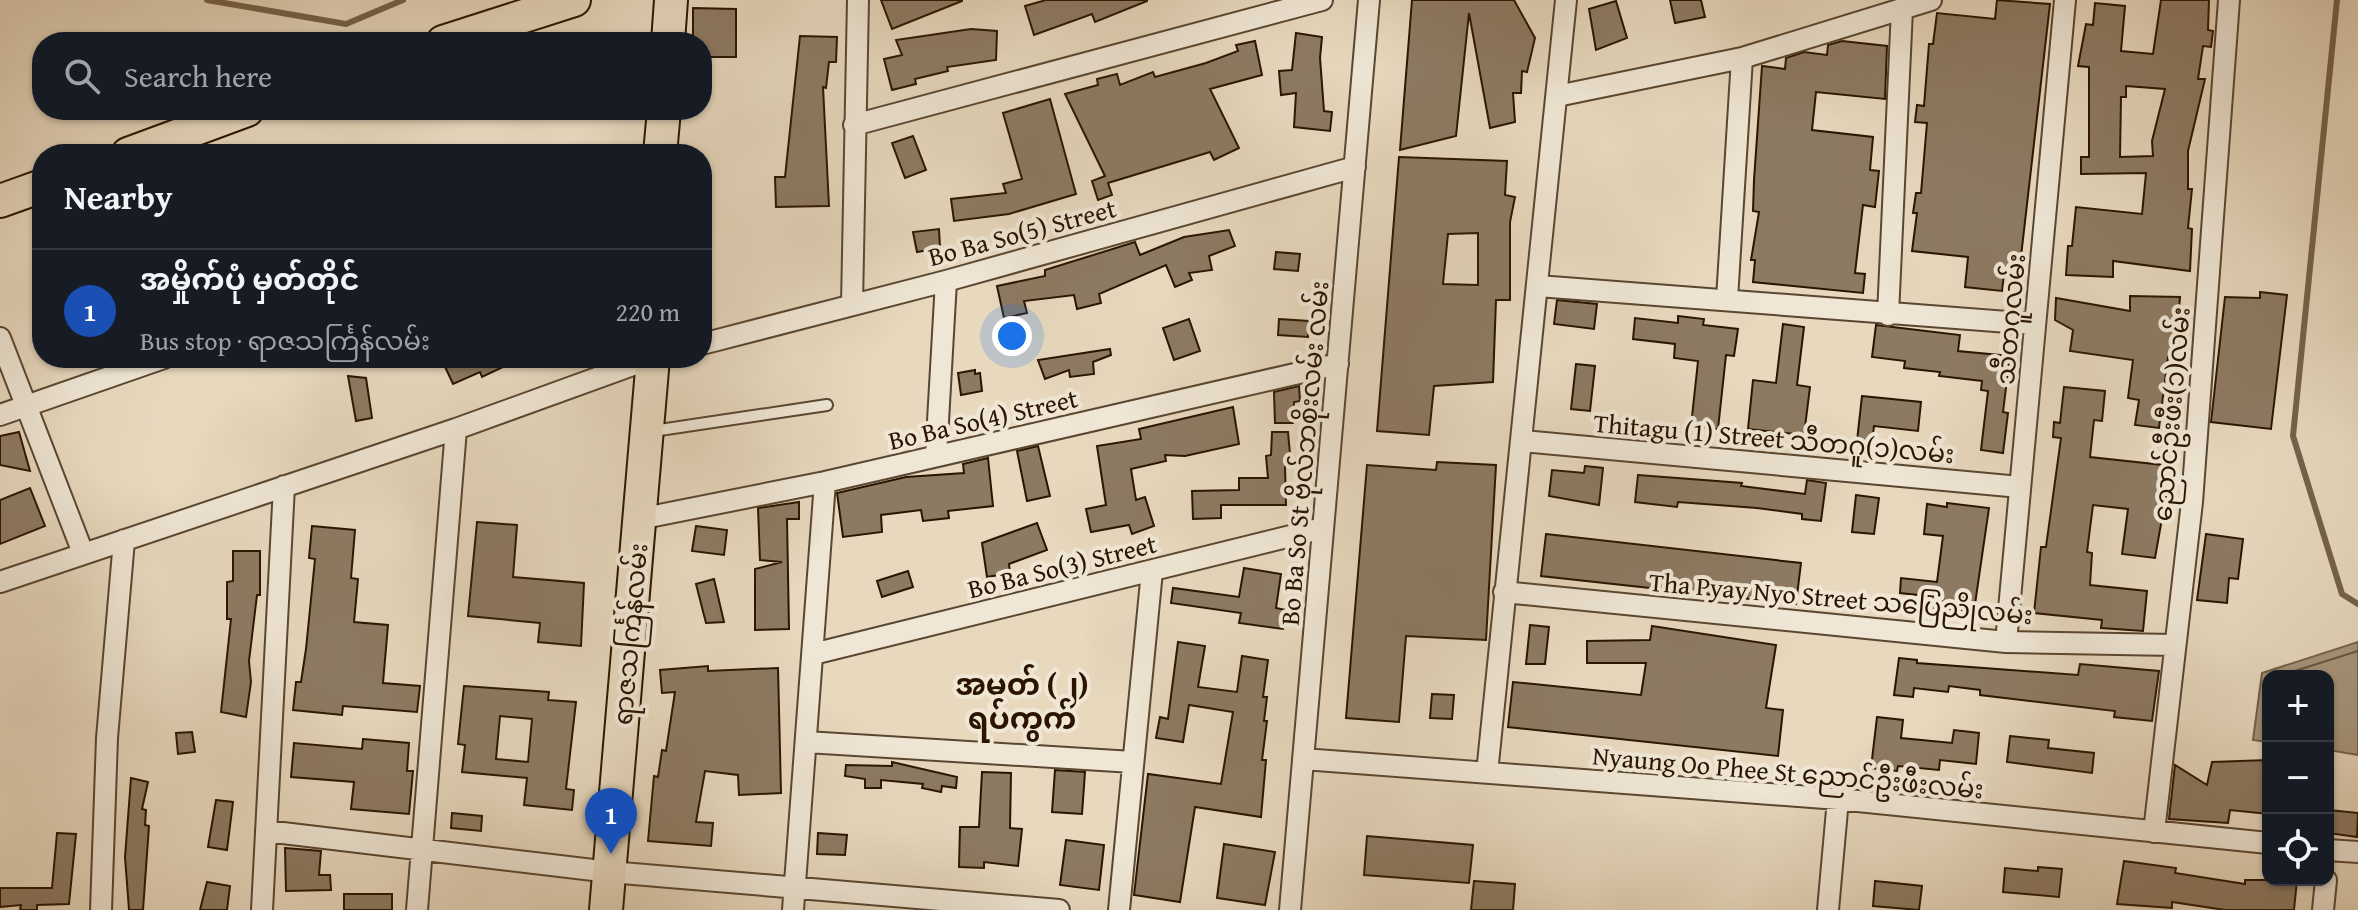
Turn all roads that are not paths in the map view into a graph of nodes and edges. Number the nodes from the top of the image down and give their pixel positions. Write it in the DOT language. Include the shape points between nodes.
graph roads {
  1 [pos="574,0"];
  2 [pos="671,0"];
  3 [pos="858,0"];
  4 [pos="1322,0"];
  5 [pos="1369,0"];
  6 [pos="1566,0"];
  7 [pos="1931,0"];
  8 [pos="2065,0"];
  9 [pos="2229,0"];
  10 [pos="1902,9"];
  11 [pos="474,32"];
  12 [pos="669,32"];
  13 [pos="1742,58"];
  14 [pos="1557,96"];
  15 [pos="220,120"];
  16 [pos="663,120"];
  17 [pos="854,125"];
  18 [pos="155,144"];
  19 [pos="661,144"];
  20 [pos="1355,167"];
  21 [pos="32,190"];
  22 [pos="0,201"];
  23 [pos="946,281"];
  24 [pos="1538,286"];
  25 [pos="1727,299"];
  26 [pos="852,304"];
  27 [pos="1888,315"];
  28 [pos="2035,324"];
  29 [pos="0,338"];
  30 [pos="712,341"];
  31 [pos="1338,364"];
  32 [pos="135,368"];
  33 [pos="624,368"];
  34 [pos="651,368"];
  35 [pos="29,405"];
  36 [pos="827,405"];
  37 [pos="0,415"];
  38 [pos="456,429"];
  39 [pos="647,432"];
  40 [pos="1523,441"];
  41 [pos="936,456"];
  42 [pos="825,482"];
  43 [pos="284,486"];
  44 [pos="2020,487"];
  45 [pos="639,519"];
  46 [pos="1323,528"];
  47 [pos="124,540"];
  48 [pos="83,553"];
  49 [pos="1152,571"];
  50 [pos="0,582"];
  51 [pos="1504,592"];
  52 [pos="2006,642"];
  53 [pos="2174,645"];
  54 [pos="813,654"];
  55 [pos="806,742"];
  56 [pos="1303,759"];
  57 [pos="1133,762"];
  58 [pos="1487,773"];
  59 [pos="1838,799"];
  60 [pos="266,831"];
  61 [pos="2154,832"];
  62 [pos="2262,842"];
  63 [pos="422,850"];
  64 [pos="2334,851"];
  65 [pos="2358,852"];
  66 [pos="610,872"];
  67 [pos="2325,886"];
  68 [pos="795,887"];
  69 [pos="101,910"];
  70 [pos="262,910"];
  71 [pos="417,910"];
  72 [pos="606,910"];
  73 [pos="793,910"];
  74 [pos="1059,910"];
  75 [pos="1119,910"];
  76 [pos="1290,910"];
  77 [pos="1828,910"];
  78 [pos="2323,910"];
  1 -- 11 [label="main road"];
  2 -- 12 [label="main road"];
  3 -- 17 [label="street"];
  4 -- 17 [label="street"];
  5 -- 20 [label="street, Bo Ba So St ဗိုလ်ဘစိုးလမ်း လမ်း"];
  6 -- 14 [label="street"];
  7 -- 10 [label="street"];
  8 -- 28 [label="street, သီတဂူလမ်း"];
  9 -- 53 [label="street, ညောင်ဦးဖီး(၁)လမ်း" via="2192,502"];
  10 -- 13 [label="street"];
  10 -- 27 [label="street"];
  13 -- 14 [label="street"];
  13 -- 25 [label="street"];
  14 -- 24 [label="street"];
  15 -- 18 [label="main road"];
  16 -- 19 [label="main road"];
  17 -- 26 [label="street"];
  20 -- 23 [label="street, Bo Ba So(5) Street"];
  20 -- 31 [label="street, Bo Ba So St ဗိုလ်ဘစိုးလမ်း လမ်း"];
  21 -- 22 [label="main road"];
  23 -- 26 [label="street, Bo Ba So(5) Street"];
  23 -- 41 [label="street"];
  24 -- 25 [label="street"];
  24 -- 40 [label="street"];
  25 -- 27 [label="street"];
  26 -- 30 [label="street, Bo Ba So(5) Street"];
  27 -- 28 [label="street"];
  28 -- 44 [label="street, သီတဂူလမ်း"];
  29 -- 35 [label="street"];
  31 -- 41 [label="street, Bo Ba So(4) Street"];
  31 -- 46 [label="street, Bo Ba So St ဗိုလ်ဘစိုးလမ်း လမ်း"];
  32 -- 35 [label="street"];
  33 -- 38 [label="street"];
  34 -- 39 [label="main road, ရာဇသင်္ကြန်လမ်း"];
  35 -- 37 [label="street"];
  35 -- 48 [label="street"];
  36 -- 39 [label="lane"];
  38 -- 43 [label="street"];
  38 -- 63 [label="street"];
  39 -- 45 [label="main road, ရာဇသင်္ကြန်လမ်း"];
  40 -- 44 [label="street, Thitagu (1) Street သီတဂူ(၁)လမ်း"];
  40 -- 51 [label="street"];
  41 -- 42 [label="street, Bo Ba So(4) Street"];
  42 -- 45 [label="street, Bo Ba So(4) Street"];
  42 -- 54 [label="street"];
  43 -- 47 [label="street"];
  43 -- 60 [label="street"];
  44 -- 52 [label="street, သီတဂူလမ်း"];
  45 -- 66 [label="main road, ရာဇသင်္ကြန်လမ်း"];
  46 -- 49 [label="street, Bo Ba So(3) Street"];
  46 -- 56 [label="street, Bo Ba So St ဗိုလ်ဘစိုးလမ်း လမ်း"];
  47 -- 48 [label="street"];
  47 -- 69 [label="street" via="107,738"];
  48 -- 50 [label="street"];
  49 -- 54 [label="street, Bo Ba So(3) Street"];
  49 -- 57 [label="street"];
  51 -- 52 [label="street, Tha Pyay Nyo Street သပြေညိုလမ်း"];
  51 -- 58 [label="street"];
  52 -- 53 [label="street, Tha Pyay Nyo Street သပြေညိုလမ်း"];
  53 -- 61 [label="street, ညောင်ဦးဖီး(၁)လမ်း"];
  54 -- 55 [label="street"];
  55 -- 57 [label="street"];
  55 -- 68 [label="street"];
  56 -- 58 [label="street, Nyaung Oo Phee St ညောင်ဦးဖီးလမ်း"];
  56 -- 76 [label="street, Bo Ba So St ဗိုလ်ဘစိုးလမ်း လမ်း"];
  57 -- 75 [label="street"];
  58 -- 59 [label="street, Nyaung Oo Phee St ညောင်ဦးဖီးလမ်း"];
  59 -- 61 [label="street, Nyaung Oo Phee St ညောင်ဦးဖီးလမ်း"];
  59 -- 77 [label="street"];
  60 -- 63 [label="street"];
  60 -- 70 [label="street"];
  61 -- 62 [label="street, Nyaung Oo Phee St ညောင်ဦးဖီးလမ်း"];
  63 -- 66 [label="street"];
  63 -- 71 [label="street"];
  64 -- 65 [label="street"];
  66 -- 68 [label="street"];
  66 -- 72 [label="main road, ရာဇသင်္ကြန်လမ်း"];
  67 -- 78 [label="street"];
  68 -- 73 [label="street"];
  68 -- 74 [label="street"];
}
